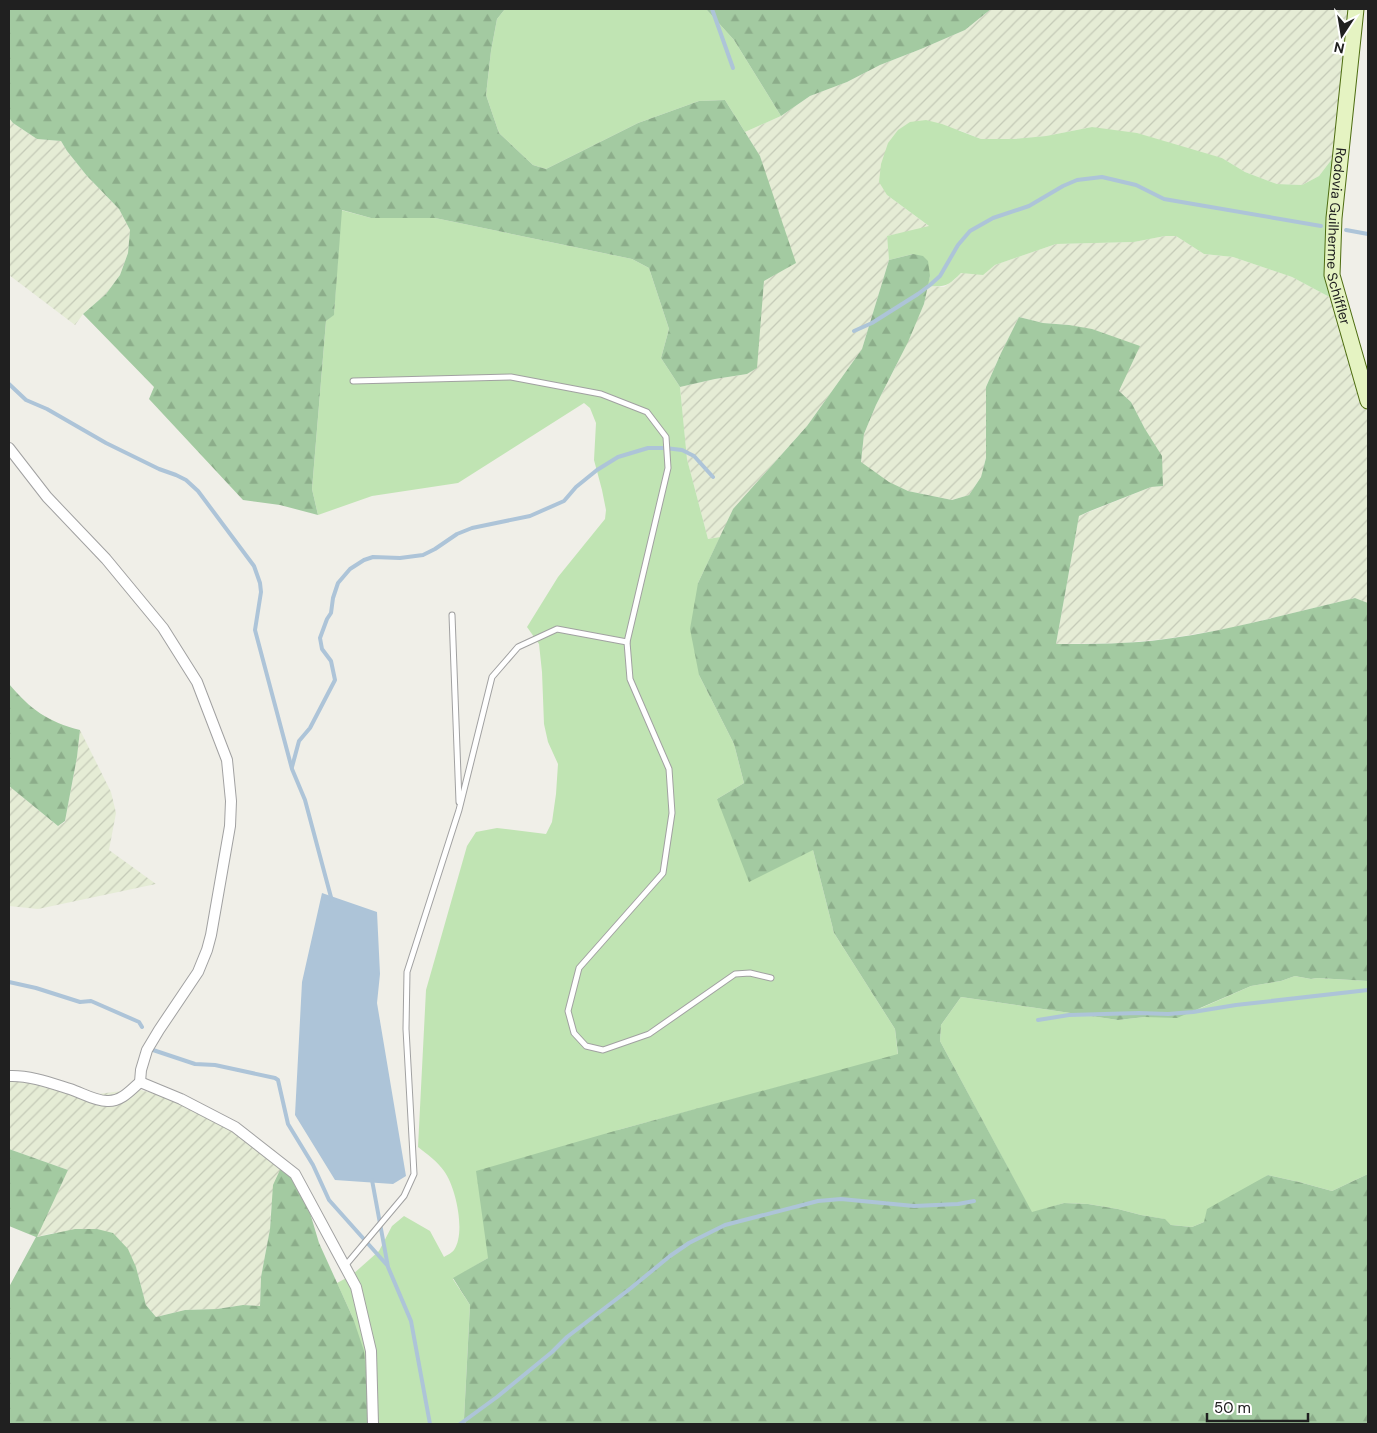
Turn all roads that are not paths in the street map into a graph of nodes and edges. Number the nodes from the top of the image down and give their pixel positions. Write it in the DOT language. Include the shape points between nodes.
graph roads {
  1 [pos="1356,9"];
  2 [pos="353,381"];
  3 [pos="1368,402"];
  4 [pos="9,448"];
  5 [pos="452,615"];
  6 [pos="627,642"];
  7 [pos="459,810"];
  8 [pos="771,978"];
  9 [pos="9,1076"];
  10 [pos="140,1082"];
  11 [pos="346,1266"];
  12 [pos="373,1424"];
  1 -- 3 [label="street, Rodovia Guilherme Schiffler" via="1334,218 1332,275"];
  2 -- 6 [label="lane" via="511,377 601,394 647,412 666,437 668,468"];
  4 -- 10 [label="street" via="163,628 197,682 227,760 230,826 207,950 198,972 147,1050"];
  5 -- 7 [label="lane"];
  6 -- 7 [label="lane" via="557,629 518,647 492,678"];
  6 -- 8 [label="lane" via="630,679 668,769 672,813 663,873 579,968 568,1010 574,1033 586,1046 603,1050 649,1034 735,974 750,973"];
  7 -- 11 [label="lane" via="407,972 406,1029 414,1174 404,1196"];
  9 -- 10 [label="street" via="36,1080 108,1102 128,1094"];
  10 -- 11 [label="street" via="235,1127 295,1174"];
  11 -- 12 [label="street" via="356,1286 371,1350"];
}
